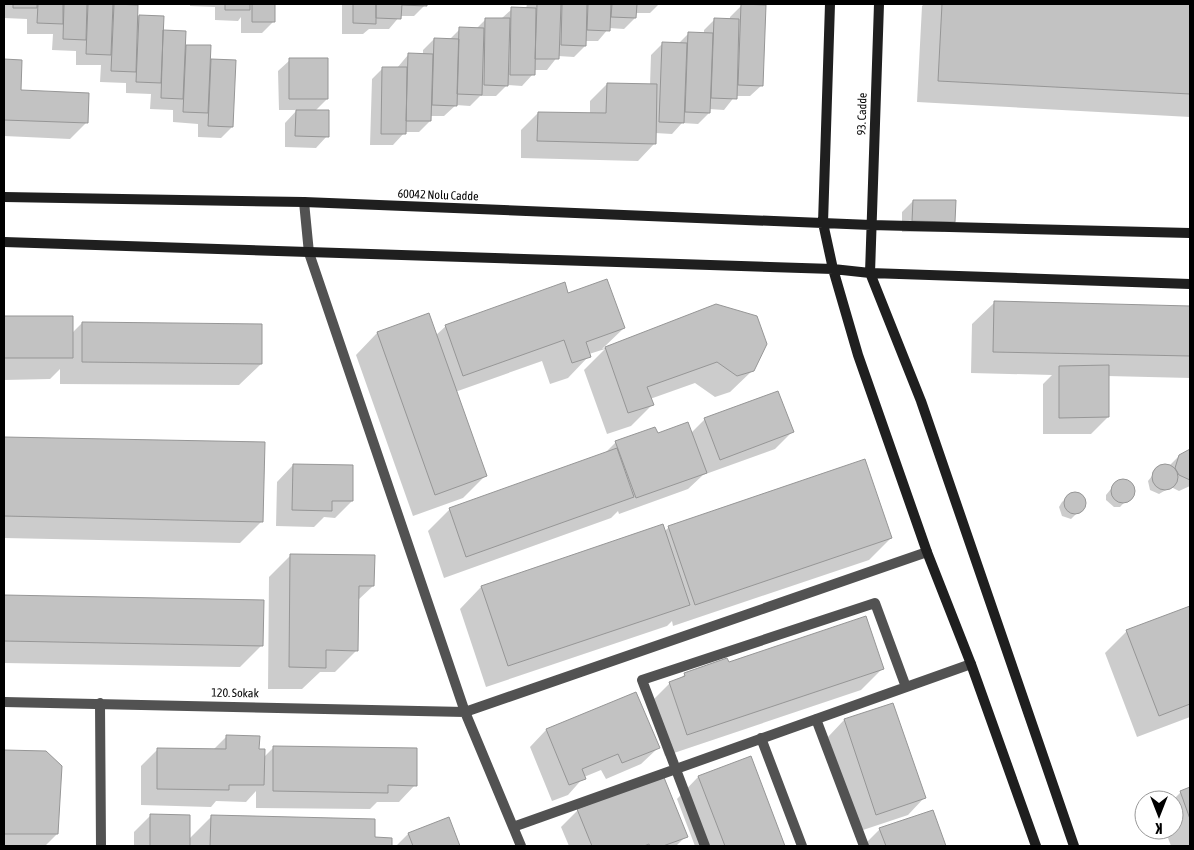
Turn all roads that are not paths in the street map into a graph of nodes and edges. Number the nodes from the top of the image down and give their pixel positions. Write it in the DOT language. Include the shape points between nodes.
graph roads {
  1 [pos="830,4"];
  2 [pos="879,4"];
  3 [pos="4,197"];
  4 [pos="304,202"];
  5 [pos="823,223"];
  6 [pos="871,225"];
  7 [pos="1190,233"];
  8 [pos="4,242"];
  9 [pos="309,253"];
  10 [pos="833,269"];
  11 [pos="870,273"];
  12 [pos="1190,284"];
  13 [pos="926,552"];
  14 [pos="971,664"];
  15 [pos="906,687"];
  16 [pos="4,702"];
  17 [pos="100,703"];
  18 [pos="465,712"];
  19 [pos="816,719"];
  20 [pos="761,738"];
  21 [pos="676,769"];
  22 [pos="513,827"];
  23 [pos="101,846"];
  24 [pos="521,846"];
  25 [pos="705,846"];
  26 [pos="802,846"];
  27 [pos="864,846"];
  28 [pos="1036,846"];
  29 [pos="1074,846"];
  1 -- 5 [label="street"];
  2 -- 6 [label="street, 93. Cadde"];
  3 -- 4 [label="street, 60042 Nolu Cadde"];
  4 -- 5 [label="street, 60042 Nolu Cadde"];
  4 -- 9 [label="street"];
  5 -- 6 [label="street, 60042 Nolu Cadde"];
  5 -- 10 [label="street"];
  6 -- 7 [label="street, 60042 Nolu Cadde"];
  6 -- 11 [label="street, 93. Cadde"];
  8 -- 9 [label="street"];
  9 -- 10 [label="street"];
  9 -- 18 [label="street"];
  10 -- 11 [label="street"];
  10 -- 13 [label="street" via="858,356"];
  11 -- 12 [label="street"];
  11 -- 29 [label="street" via="921,401"];
  13 -- 14 [label="street"];
  13 -- 18 [label="street"];
  14 -- 15 [label="street"];
  14 -- 28 [label="street"];
  15 -- 19 [label="street"];
  15 -- 21 [label="street" via="875,603 642,680"];
  16 -- 17 [label="street, 120. Sokak"];
  17 -- 18 [label="street, 120. Sokak"];
  17 -- 23 [label="street"];
  18 -- 22 [label="street"];
  19 -- 20 [label="street"];
  19 -- 27 [label="street"];
  20 -- 21 [label="street"];
  20 -- 26 [label="street"];
  21 -- 22 [label="street"];
  21 -- 25 [label="street"];
  22 -- 24 [label="street"];
}
